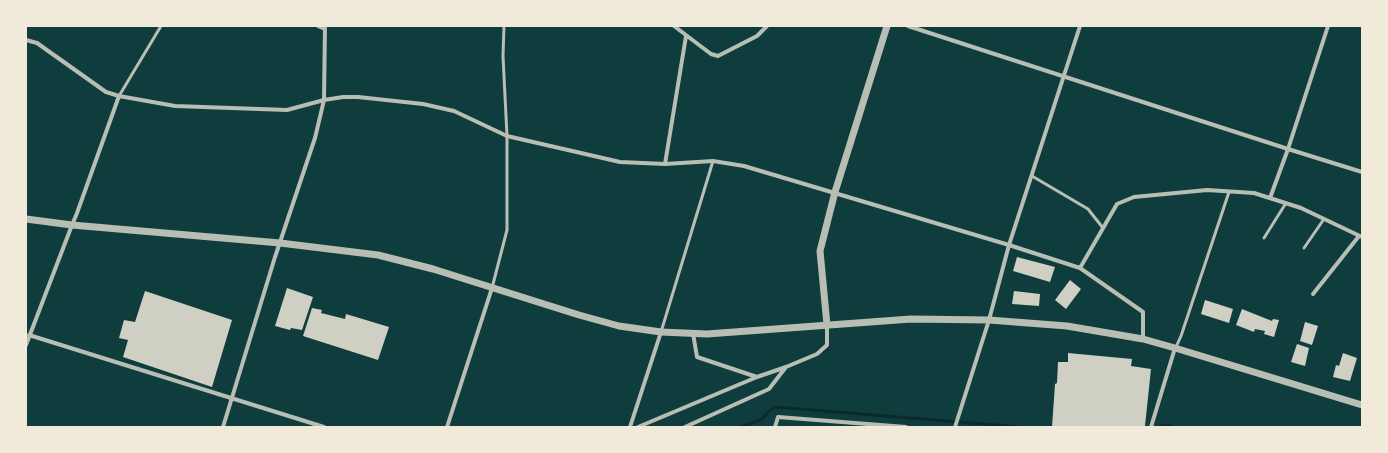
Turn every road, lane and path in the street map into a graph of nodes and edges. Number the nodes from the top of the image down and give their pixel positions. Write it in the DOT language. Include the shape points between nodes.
graph roads {
  1 [pos="161,26"];
  2 [pos="318,26"];
  3 [pos="504,26"];
  4 [pos="674,26"];
  5 [pos="767,26"];
  6 [pos="888,26"];
  7 [pos="908,26"];
  8 [pos="1080,26"];
  9 [pos="1328,26"];
  10 [pos="325,28"];
  11 [pos="686,36"];
  12 [pos="26,40"];
  13 [pos="1064,77"];
  14 [pos="119,96"];
  15 [pos="324,100"];
  16 [pos="507,136"];
  17 [pos="1288,150"];
  18 [pos="713,162"];
  19 [pos="665,164"];
  20 [pos="1362,172"];
  21 [pos="1032,176"];
  22 [pos="835,192"];
  23 [pos="1229,192"];
  24 [pos="1270,198"];
  25 [pos="1286,203"];
  26 [pos="1324,219"];
  27 [pos="26,220"];
  28 [pos="72,225"];
  29 [pos="1103,228"];
  30 [pos="1360,237"];
  31 [pos="1264,238"];
  32 [pos="280,243"];
  33 [pos="1009,245"];
  34 [pos="1304,248"];
  35 [pos="1080,268"];
  36 [pos="492,288"];
  37 [pos="1313,294"];
  38 [pos="989,320"];
  39 [pos="827,325"];
  40 [pos="661,332"];
  41 [pos="693,334"];
  42 [pos="30,335"];
  43 [pos="1143,339"];
  44 [pos="26,344"];
  45 [pos="1176,348"];
  46 [pos="786,367"];
  47 [pos="757,377"];
  48 [pos="231,397"];
  49 [pos="1362,405"];
  50 [pos="222,427"];
  51 [pos="324,427"];
  52 [pos="446,427"];
  53 [pos="630,427"];
  54 [pos="638,427"];
  55 [pos="685,427"];
  56 [pos="775,427"];
  57 [pos="906,427"];
  58 [pos="955,427"];
  59 [pos="1151,427"];
  1 -- 14 [label="lane"];
  2 -- 10 [label="street"];
  3 -- 16 [label="lane"];
  4 -- 11 [label="street"];
  5 -- 11 [label="street" via="757,36 718,56 711,54"];
  6 -- 22 [label="street"];
  7 -- 13 [label="street"];
  8 -- 13 [label="street"];
  9 -- 17 [label="street"];
  10 -- 15 [label="street"];
  11 -- 19 [label="street"];
  12 -- 14 [label="street" via="36,43 106,92"];
  13 -- 17 [label="street"];
  13 -- 21 [label="street"];
  14 -- 15 [label="street" via="175,106 287,110"];
  14 -- 28 [label="street"];
  15 -- 16 [label="street" via="358,97 424,104 454,111"];
  15 -- 32 [label="street" via="315,138"];
  16 -- 19 [label="street" via="620,162"];
  16 -- 36 [label="lane" via="507,230"];
  17 -- 20 [label="street"];
  17 -- 24 [label="street"];
  18 -- 19 [label="street"];
  18 -- 22 [label="street" via="744,166"];
  18 -- 40 [label="lane"];
  21 -- 29 [label="lane" via="1088,209"];
  21 -- 33 [label="street"];
  22 -- 33 [label="street"];
  22 -- 39 [label="street" via="820,251"];
  23 -- 24 [label="street" via="1254,193"];
  23 -- 29 [label="street" via="1207,190 1134,197 1117,204"];
  23 -- 45 [label="lane"];
  24 -- 25 [label="street"];
  25 -- 26 [label="street"];
  25 -- 31 [label="lane"];
  26 -- 30 [label="street"];
  26 -- 34 [label="lane"];
  27 -- 28 [label="street"];
  28 -- 32 [label="street"];
  28 -- 42 [label="street"];
  29 -- 35 [label="street"];
  30 -- 37 [label="street"];
  32 -- 36 [label="street" via="378,255"];
  32 -- 48 [label="street"];
  33 -- 35 [label="street"];
  33 -- 38 [label="street"];
  35 -- 43 [label="street" via="1142,312"];
  36 -- 40 [label="street" via="619,326"];
  36 -- 52 [label="street"];
  38 -- 39 [label="street" via="911,319"];
  38 -- 43 [label="street" via="1066,326"];
  38 -- 58 [label="street"];
  39 -- 41 [label="street"];
  39 -- 46 [label="street" via="827,345 817,354"];
  40 -- 41 [label="street"];
  40 -- 53 [label="street"];
  41 -- 47 [label="street" via="697,357"];
  42 -- 44 [label="street"];
  42 -- 48 [label="street"];
  43 -- 45 [label="street"];
  45 -- 49 [label="street"];
  45 -- 59 [label="street"];
  46 -- 47 [label="street"];
  46 -- 55 [label="street" via="769,389"];
  47 -- 54 [label="street"];
  48 -- 50 [label="street"];
  48 -- 51 [label="street"];
  56 -- 57 [label="street" via="778,417"];
}
